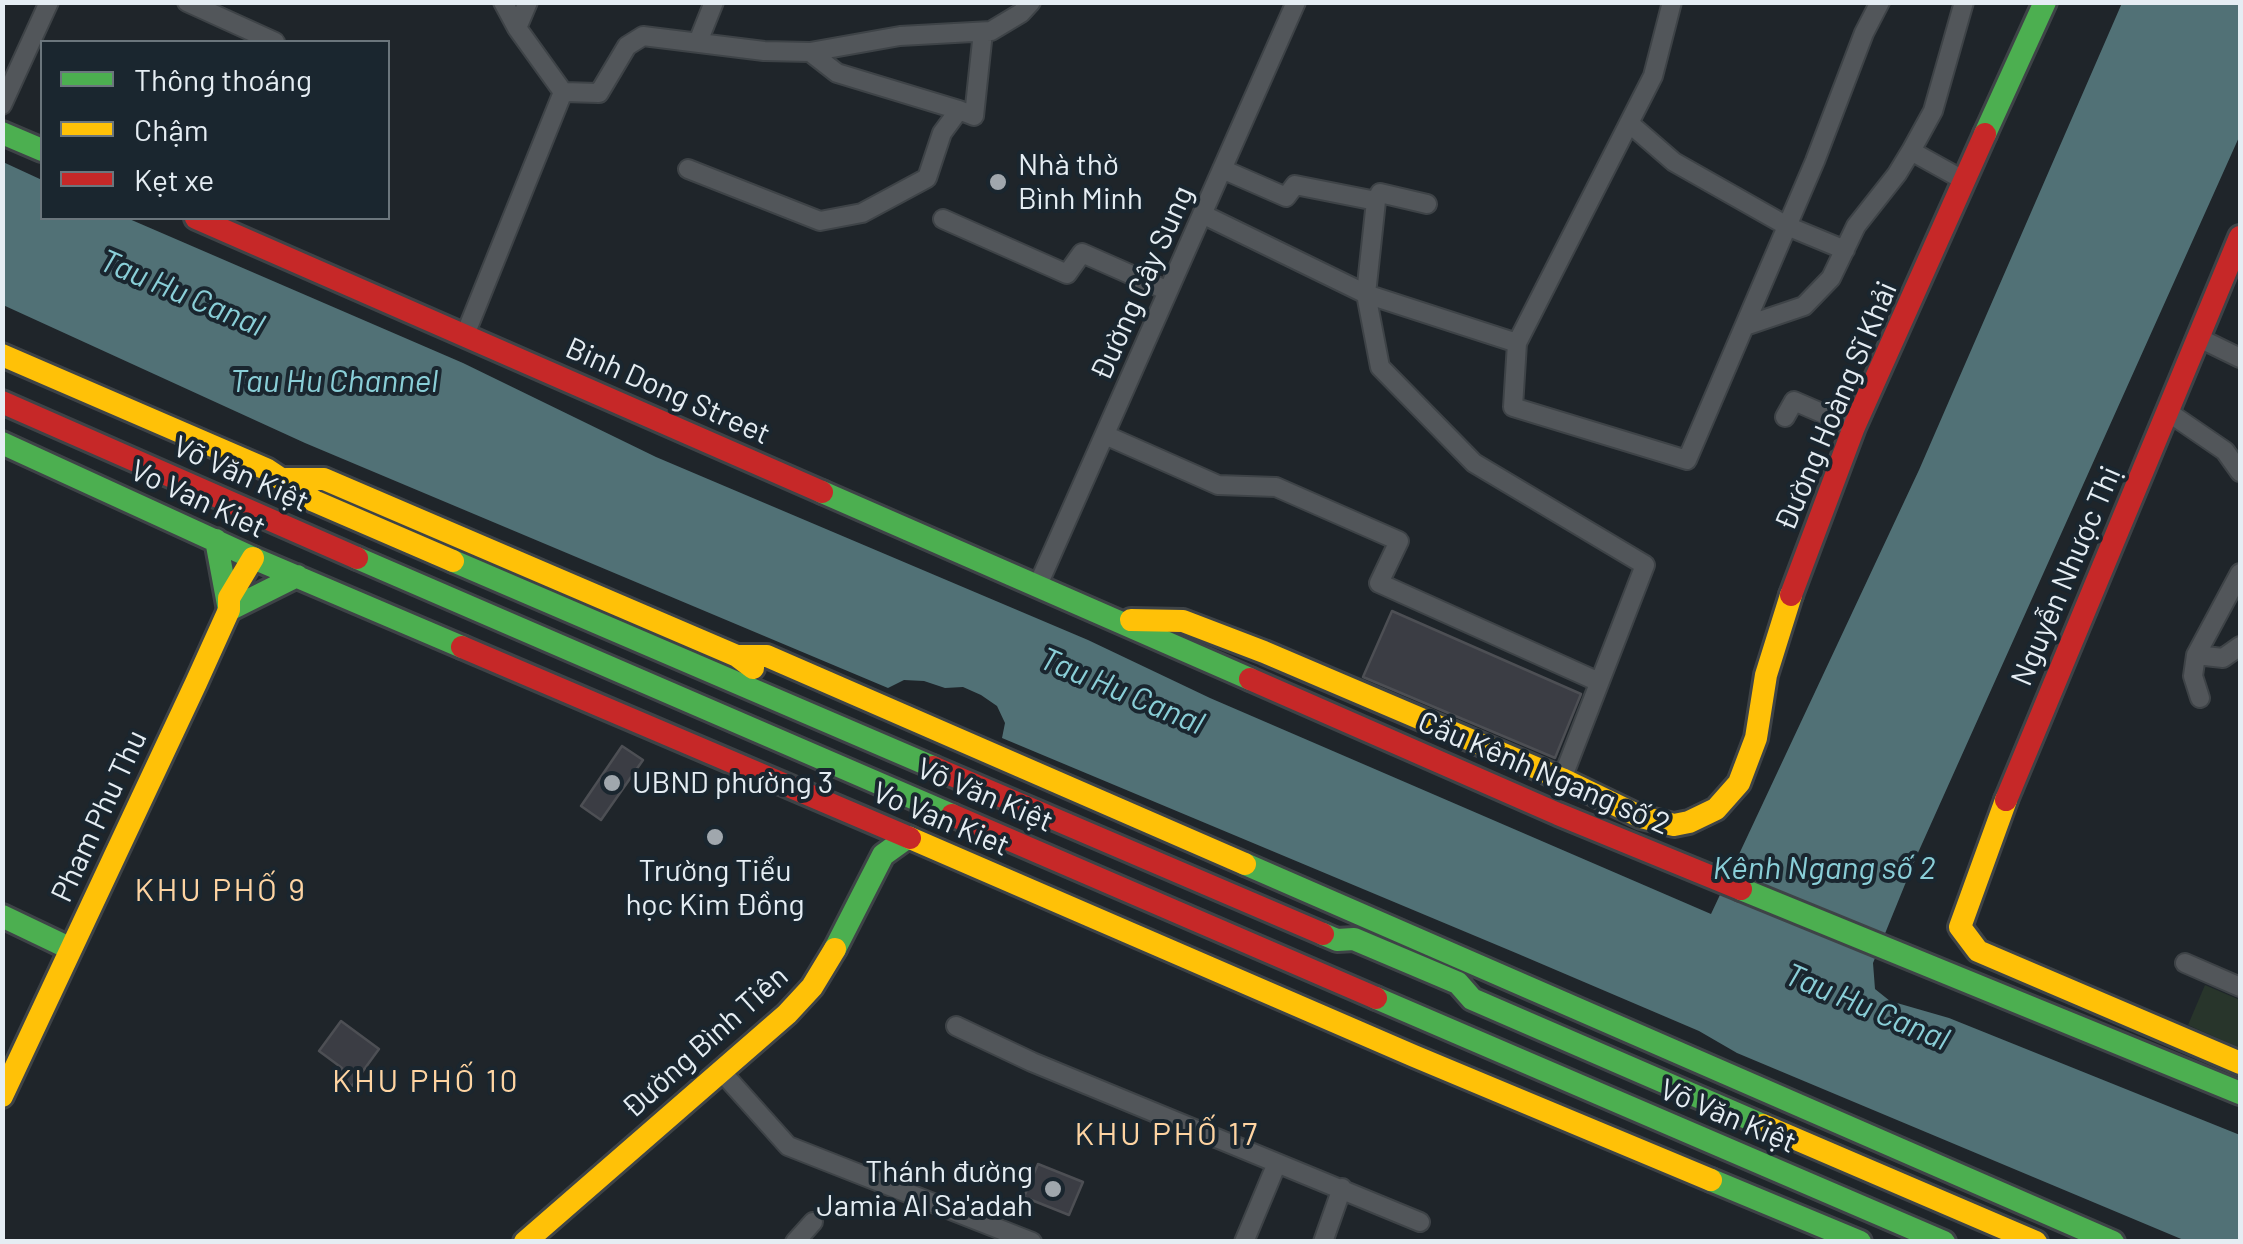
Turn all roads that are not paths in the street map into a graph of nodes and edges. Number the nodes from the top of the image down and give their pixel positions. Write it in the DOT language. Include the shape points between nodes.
graph roads {
  1 [pos="49,2"];
  2 [pos="187,2"];
  3 [pos="502,2"];
  4 [pos="528,2"];
  5 [pos="714,2"];
  6 [pos="1030,2"];
  7 [pos="1296,2"];
  8 [pos="1672,2"];
  9 [pos="1880,2"];
  10 [pos="1964,2"];
  11 [pos="2045,2"];
  12 [pos="226,11"];
  13 [pos="517,28"];
  14 [pos="983,32"];
  15 [pos="271,40"];
  16 [pos="698,42"];
  17 [pos="810,52"];
  18 [pos="563,92"];
  19 [pos="2,105"];
  20 [pos="959,110"];
  21 [pos="1630,122"];
  22 [pos="2,132"];
  23 [pos="40,149"];
  24 [pos="1911,151"];
  25 [pos="688,169"];
  26 [pos="1222,169"];
  27 [pos="1965,181"];
  28 [pos="1376,201"];
  29 [pos="1428,204"];
  30 [pos="1202,214"];
  31 [pos="943,219"];
  32 [pos="201,220"];
  33 [pos="1787,226"];
  34 [pos="2240,237"];
  35 [pos="1845,250"];
  36 [pos="1168,291"];
  37 [pos="1366,294"];
  38 [pos="1744,326"];
  39 [pos="465,335"];
  40 [pos="2198,338"];
  41 [pos="1517,343"];
  42 [pos="2,355"];
  43 [pos="2240,358"];
  44 [pos="2,402"];
  45 [pos="2168,412"];
  46 [pos="1784,418"];
  47 [pos="1854,427"];
  48 [pos="1104,435"];
  49 [pos="2,443"];
  50 [pos="2240,472"];
  51 [pos="286,479"];
  52 [pos="270,521"];
  53 [pos="216,540"];
  54 [pos="251,562"];
  55 [pos="2240,573"];
  56 [pos="297,576"];
  57 [pos="1038,585"];
  58 [pos="229,610"];
  59 [pos="1116,620"];
  60 [pos="1161,639"];
  61 [pos="2240,646"];
  62 [pos="2196,655"];
  63 [pos="737,656"];
  64 [pos="1600,682"];
  65 [pos="2200,698"];
  66 [pos="1562,779"];
  67 [pos="870,821"];
  68 [pos="1690,822"];
  69 [pos="908,837"];
  70 [pos="883,855"];
  71 [pos="2,916"];
  72 [pos="1354,940"];
  73 [pos="69,948"];
  74 [pos="2185,963"];
  75 [pos="1458,984"];
  76 [pos="2240,987"];
  77 [pos="956,1026"];
  78 [pos="2240,1063"];
  79 [pos="720,1070"];
  80 [pos="2240,1093"];
  81 [pos="2,1096"];
  82 [pos="1277,1163"];
  83 [pos="1342,1188"];
  84 [pos="813,1222"];
  85 [pos="1420,1222"];
  86 [pos="526,1242"];
  87 [pos="795,1242"];
  88 [pos="1032,1242"];
  89 [pos="1244,1242"];
  90 [pos="1323,1242"];
  91 [pos="1860,1242"];
  92 [pos="1944,1242"];
  93 [pos="2036,1242"];
  94 [pos="2078,1242"];
  95 [pos="2113,1242"];
  1 -- 19 [label="street"];
  2 -- 12 [label="street"];
  3 -- 13 [label="street"];
  4 -- 13 [label="street"];
  5 -- 16 [label="street"];
  6 -- 14 [label="street"];
  7 -- 26 [label="street, Đường Cây Sung"];
  8 -- 21 [label="street" via="1653,76"];
  9 -- 33 [label="street"];
  10 -- 24 [label="street" via="1934,111"];
  11 -- 27 [label="main road, Đường Hoàng Sĩ Khải"];
  12 -- 15 [label="street"];
  13 -- 18 [label="street"];
  14 -- 17 [label="street" via="900,36"];
  14 -- 20 [label="street" via="974,116"];
  16 -- 17 [label="street"];
  16 -- 18 [label="street" via="643,36 627,46 599,93"];
  17 -- 20 [label="street" via="837,73"];
  18 -- 39 [label="street"];
  20 -- 25 [label="street" via="942,133 926,178 862,213 820,221"];
  21 -- 33 [label="street" via="1674,162"];
  21 -- 41 [label="street"];
  22 -- 23 [label="main road"];
  24 -- 27 [label="street"];
  24 -- 35 [label="street"];
  26 -- 28 [label="street" via="1286,198 1295,185"];
  26 -- 30 [label="street, Đường Cây Sung"];
  27 -- 47 [label="main road, Đường Hoàng Sĩ Khải"];
  28 -- 29 [label="street" via="1380,193"];
  28 -- 37 [label="street"];
  30 -- 36 [label="street, Đường Cây Sung"];
  30 -- 37 [label="street"];
  31 -- 36 [label="street" via="1067,274 1082,253"];
  32 -- 39 [label="main road, Binh Dong Street"];
  33 -- 35 [label="street"];
  33 -- 38 [label="street"];
  34 -- 40 [label="main road, Nguyễn Nhược Thị"];
  35 -- 38 [label="street" via="1832,278 1804,306"];
  36 -- 48 [label="street, Đường Cây Sung"];
  37 -- 41 [label="street"];
  37 -- 64 [label="street" via="1380,367 1474,463 1646,565"];
  38 -- 41 [label="street" via="1687,460 1513,407"];
  39 -- 57 [label="main road, Binh Dong Street"];
  40 -- 43 [label="street"];
  40 -- 45 [label="main road, Nguyễn Nhược Thị"];
  42 -- 51 [label="main road, Võ Văn Kiệt"];
  44 -- 52 [label="main road, Võ Văn Kiệt"];
  45 -- 50 [label="street" via="2225,451"];
  45 -- 78 [label="main road, Nguyễn Nhược Thị" via="2020,761 1960,927 1978,950 2000,963"];
  46 -- 47 [label="street" via="1794,401"];
  47 -- 68 [label="main road, Đường Hoàng Sĩ Khải" via="1781,620 1748,763 1726,799"];
  48 -- 57 [label="street, Đường Cây Sung"];
  48 -- 64 [label="street" via="1218,485 1276,487 1399,541 1379,583"];
  49 -- 53 [label="main road, Vo Van Kiet"];
  51 -- 52 [label="main road, Pham Phu Thu"];
  51 -- 63 [label="main road, Võ Văn Kiệt" via="324,479"];
  51 -- 72 [label="main road, Võ Văn Kiệt" via="332,509 1336,940"];
  52 -- 54 [label="main road, Pham Phu Thu"];
  52 -- 92 [label="main road, Võ Văn Kiệt"];
  53 -- 54 [label="main road, Vo Van Kiet"];
  53 -- 58 [label="main road"];
  54 -- 56 [label="main road, Vo Van Kiet"];
  54 -- 58 [label="main road, Pham Phu Thu" via="251,577"];
  55 -- 62 [label="street"];
  56 -- 58 [label="main road"];
  56 -- 67 [label="main road, Vo Van Kiet"];
  57 -- 59 [label="main road, Binh Dong Street"];
  58 -- 73 [label="main road, Pham Phu Thu"];
  59 -- 60 [label="main road, Binh Dong Street"];
  59 -- 66 [label="main road, Binh Dong Street" via="1182,622"];
  60 -- 80 [label="main road, Cầu Kênh Ngang số 2" via="1576,822"];
  61 -- 62 [label="street" via="2223,658"];
  62 -- 65 [label="street"];
  63 -- 72 [label="main road, Võ Văn Kiệt" via="760,674 1342,928"];
  63 -- 95 [label="main road, Võ Văn Kiệt" via="767,656"];
  64 -- 66 [label="street"];
  66 -- 68 [label="main road, Binh Dong Street" via="1642,817"];
  67 -- 69 [label="main road, Vo Van Kiet"];
  67 -- 70 [label="main road"];
  69 -- 70 [label="main road, Đường Bình Tiên"];
  69 -- 91 [label="main road, Vo Van Kiet"];
  70 -- 79 [label="main road, Đường Bình Tiên" via="812,987"];
  71 -- 73 [label="main road"];
  72 -- 75 [label="main road, Võ Văn Kiệt"];
  73 -- 81 [label="main road, Pham Phu Thu"];
  74 -- 76 [label="street"];
  75 -- 93 [label="main road, Võ Văn Kiệt" via="1472,999"];
  75 -- 94 [label="main road, Võ Văn Kiệt" via="1481,985"];
  77 -- 82 [label="street"];
  79 -- 86 [label="main road, Đường Bình Tiên"];
  79 -- 88 [label="street" via="788,1146"];
  82 -- 83 [label="street"];
  82 -- 89 [label="street"];
  83 -- 85 [label="street"];
  83 -- 90 [label="street"];
  84 -- 87 [label="street"];
}
